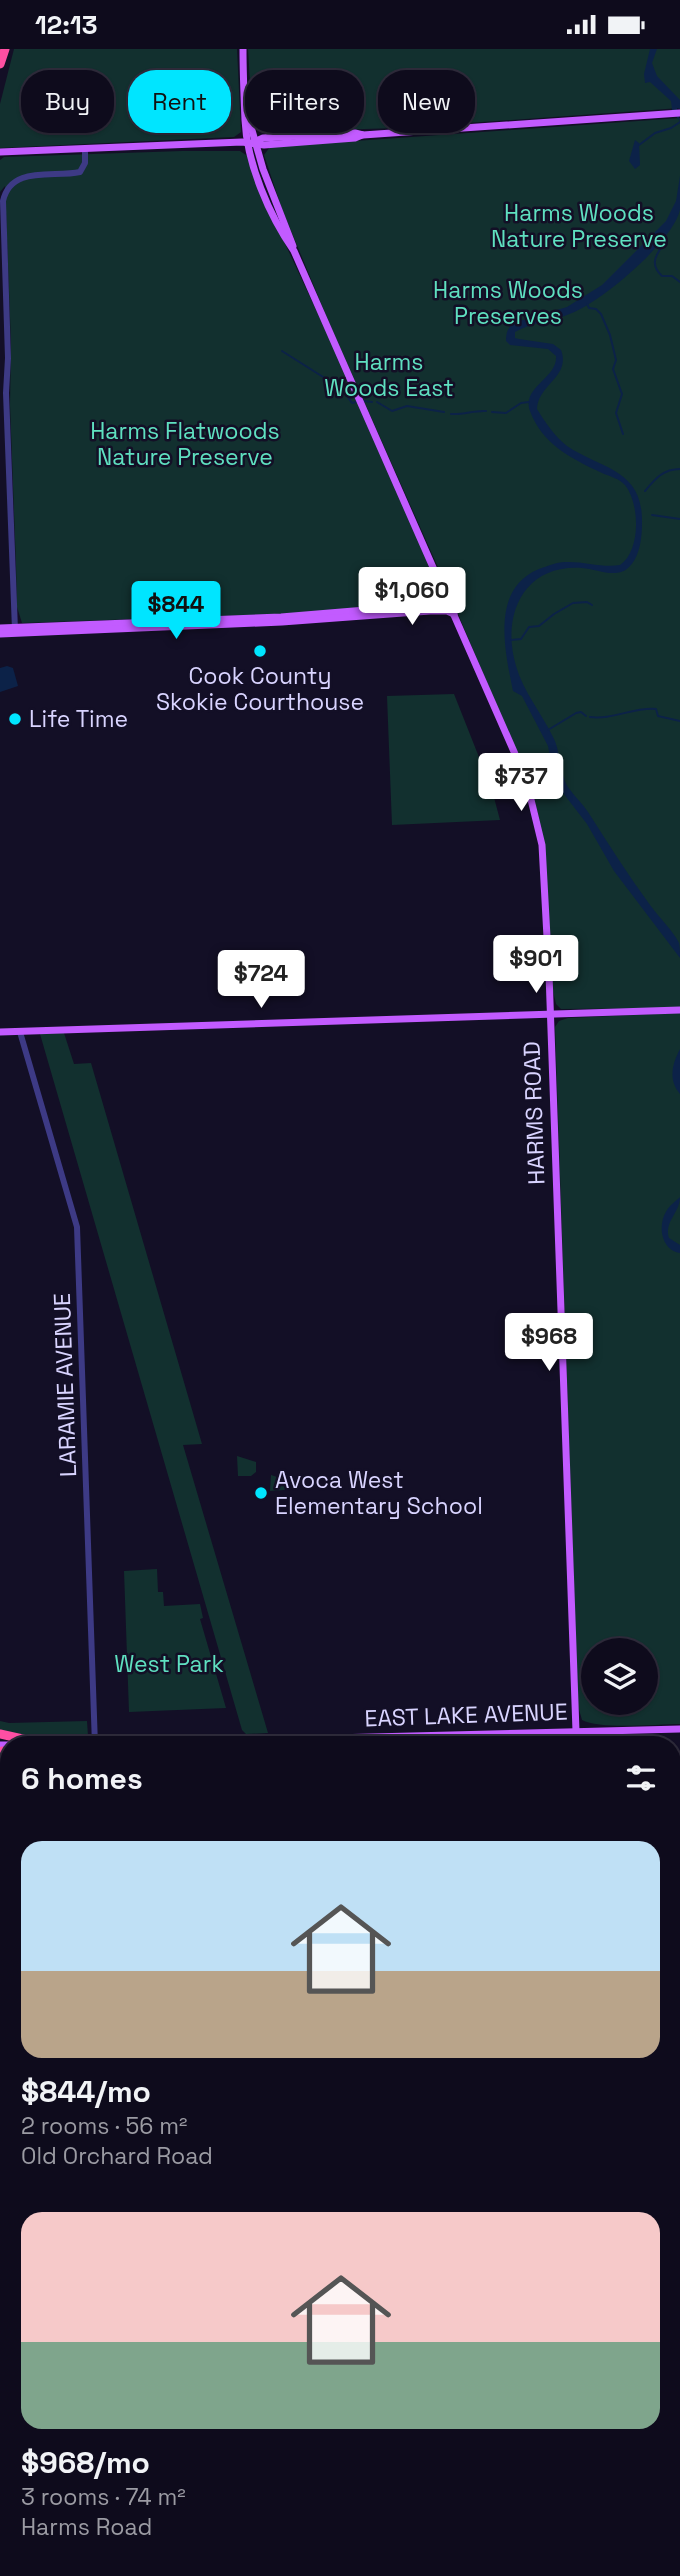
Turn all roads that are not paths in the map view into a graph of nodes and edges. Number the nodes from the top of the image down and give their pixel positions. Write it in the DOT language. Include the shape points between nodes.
graph roads {
  1 [pos="5,49"];
  2 [pos="243,49"];
  3 [pos="0,64"];
  4 [pos="677,113"];
  5 [pos="251,142"];
  6 [pos="85,149"];
  7 [pos="0,152"];
  8 [pos="450,610"];
  9 [pos="0,628"];
  10 [pos="15,631"];
  11 [pos="0,634"];
  12 [pos="680,1010"];
  13 [pos="550,1015"];
  14 [pos="0,1032"];
  15 [pos="20,1032"];
  16 [pos="680,1729"];
  17 [pos="576,1731"];
  18 [pos="95,1736"];
  19 [pos="374,1736"];
  1 -- 3 [label="highway"];
  2 -- 5 [label="main road, HARMS ROAD" via="244,119"];
  4 -- 5 [label="main road"];
  5 -- 6 [label="main road"];
  5 -- 8 [label="main road, HARMS ROAD"];
  6 -- 7 [label="main road"];
  6 -- 10 [label="street" via="80,172 22,177 4,197"];
  8 -- 10 [label="main road"];
  8 -- 10 [label="main road" via="282,622"];
  8 -- 13 [label="main road, HARMS ROAD" via="526,779 536,815 544,864"];
  9 -- 10 [label="main road"];
  10 -- 11 [label="main road"];
  12 -- 13 [label="main road"];
  13 -- 15 [label="main road"];
  13 -- 17 [label="main road, HARMS ROAD"];
  14 -- 15 [label="main road"];
  15 -- 18 [label="street, LARAMIE AVENUE" via="77,1227"];
  16 -- 17 [label="main road, EAST LAKE AVENUE"];
  17 -- 19 [label="main road, EAST LAKE AVENUE"];
}
